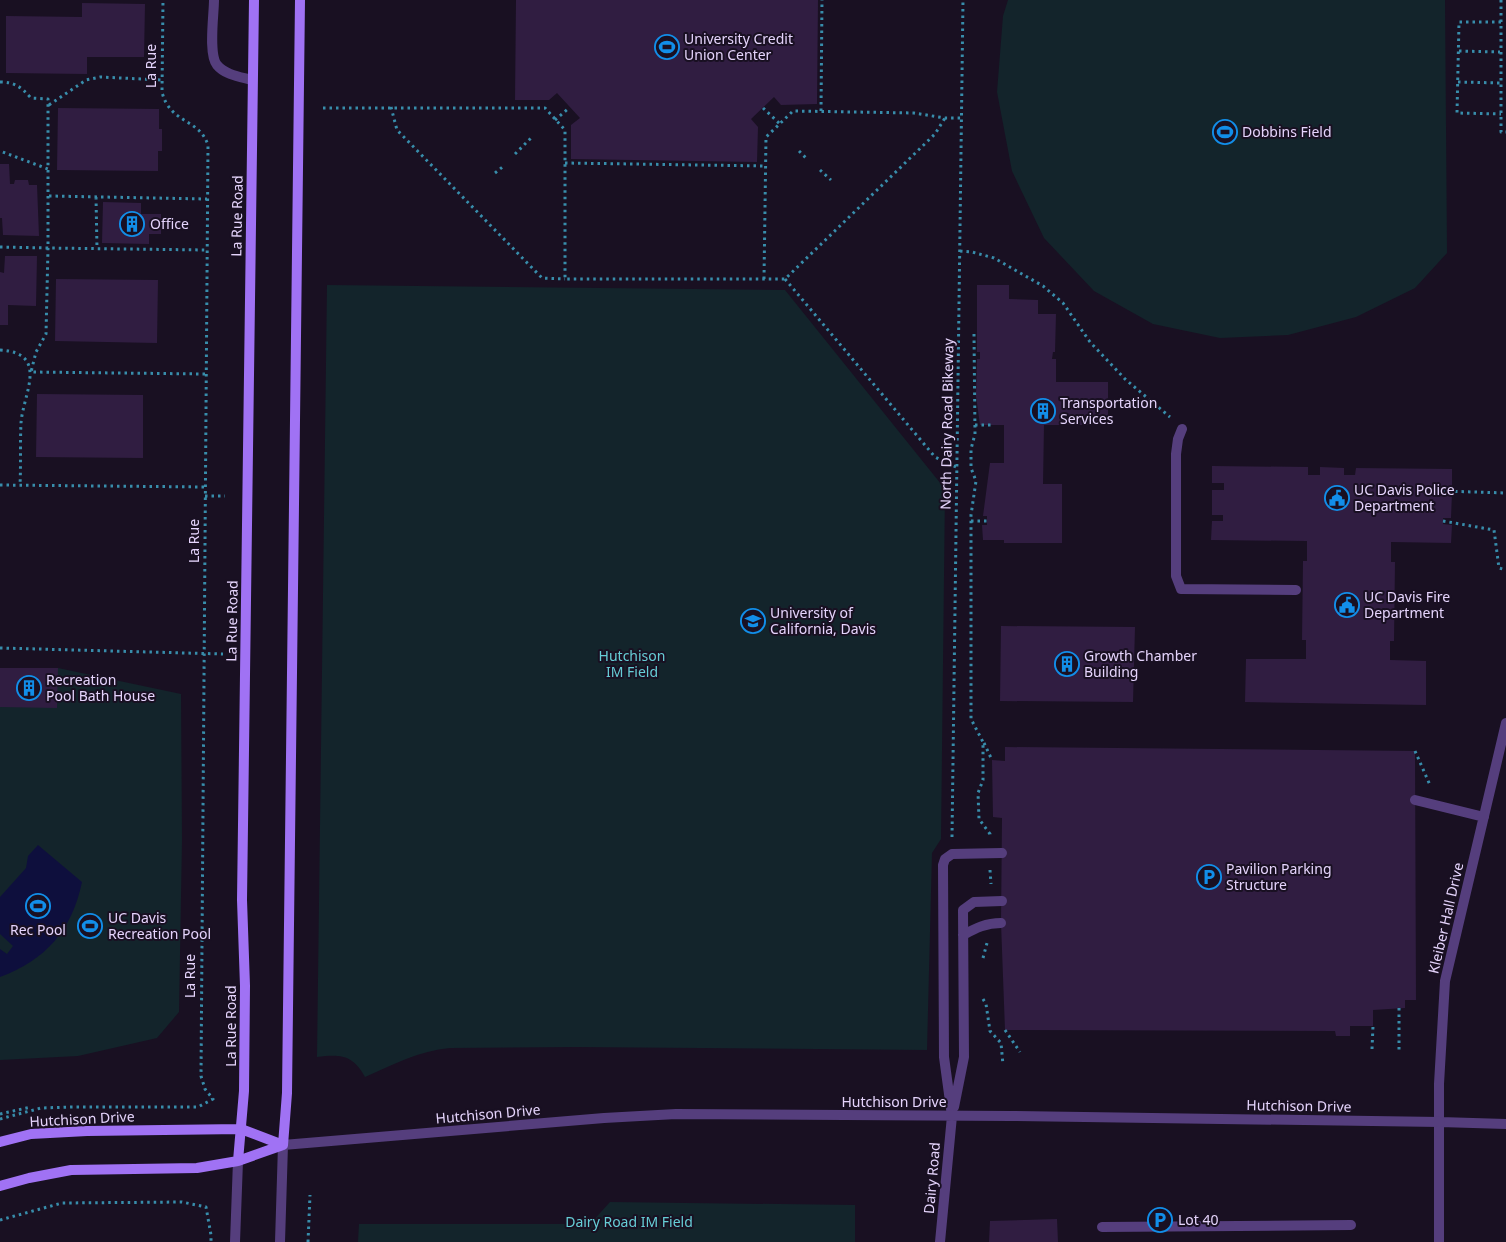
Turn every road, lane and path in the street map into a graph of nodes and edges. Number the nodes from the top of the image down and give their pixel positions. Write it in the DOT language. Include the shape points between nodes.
graph roads {
  1 [pos="163,0"];
  2 [pos="214,0"];
  3 [pos="254,0"];
  4 [pos="300,0"];
  5 [pos="822,0"];
  6 [pos="964,0"];
  7 [pos="1501,0"];
  8 [pos="1501,12"];
  9 [pos="1506,12"];
  10 [pos="1501,22"];
  11 [pos="1501,42"];
  12 [pos="1506,42"];
  13 [pos="1458,51"];
  14 [pos="1501,52"];
  15 [pos="1501,71"];
  16 [pos="1506,72"];
  17 [pos="162,80"];
  18 [pos="252,80"];
  19 [pos="0,82"];
  20 [pos="1458,82"];
  21 [pos="1500,83"];
  22 [pos="1501,102"];
  23 [pos="1506,102"];
  24 [pos="48,105"];
  25 [pos="390,107"];
  26 [pos="323,108"];
  27 [pos="569,108"];
  28 [pos="763,108"];
  29 [pos="821,112"];
  30 [pos="1501,114"];
  31 [pos="945,118"];
  32 [pos="962,118"];
  33 [pos="555,120"];
  34 [pos="780,124"];
  35 [pos="1506,132"];
  36 [pos="532,137"];
  37 [pos="799,151"];
  38 [pos="0,152"];
  39 [pos="515,154"];
  40 [pos="808,160"];
  41 [pos="565,163"];
  42 [pos="505,165"];
  43 [pos="766,166"];
  44 [pos="48,169"];
  45 [pos="820,170"];
  46 [pos="495,174"];
  47 [pos="831,180"];
  48 [pos="49,196"];
  49 [pos="96,197"];
  50 [pos="207,199"];
  51 [pos="0,247"];
  52 [pos="48,248"];
  53 [pos="97,249"];
  54 [pos="206,250"];
  55 [pos="960,251"];
  56 [pos="565,279"];
  57 [pos="764,279"];
  58 [pos="785,279"];
  59 [pos="974,334"];
  60 [pos="0,350"];
  61 [pos="974,356"];
  62 [pos="980,356"];
  63 [pos="31,372"];
  64 [pos="206,374"];
  65 [pos="974,425"];
  66 [pos="994,425"];
  67 [pos="1182,429"];
  68 [pos="958,468"];
  69 [pos="0,484"];
  70 [pos="20,485"];
  71 [pos="204,487"];
  72 [pos="1442,491"];
  73 [pos="1506,493"];
  74 [pos="205,496"];
  75 [pos="225,496"];
  76 [pos="971,521"];
  77 [pos="987,521"];
  78 [pos="1443,521"];
  79 [pos="1506,570"];
  80 [pos="1296,590"];
  81 [pos="0,648"];
  82 [pos="204,654"];
  83 [pos="223,654"];
  84 [pos="1506,723"];
  85 [pos="983,742"];
  86 [pos="1415,751"];
  87 [pos="992,760"];
  88 [pos="1415,800"];
  89 [pos="1440,806"];
  90 [pos="1484,817"];
  91 [pos="952,843"];
  92 [pos="990,853"];
  93 [pos="1002,853"];
  94 [pos="996,901"];
  95 [pos="990,923"];
  96 [pos="1001,923"];
  97 [pos="963,935"];
  98 [pos="982,960"];
  99 [pos="982,997"];
  100 [pos="1398,1008"];
  101 [pos="1373,1026"];
  102 [pos="1005,1030"];
  103 [pos="1372,1049"];
  104 [pos="1399,1051"];
  105 [pos="1020,1052"];
  106 [pos="1003,1066"];
  107 [pos="31,1107"];
  108 [pos="0,1114"];
  109 [pos="952,1116"];
  110 [pos="0,1119"];
  111 [pos="1440,1122"];
  112 [pos="1506,1124"];
  113 [pos="241,1129"];
  114 [pos="0,1142"];
  115 [pos="283,1145"];
  116 [pos="238,1162"];
  117 [pos="0,1186"];
  118 [pos="310,1195"];
  119 [pos="0,1220"];
  120 [pos="1351,1225"];
  121 [pos="1102,1227"];
  122 [pos="211,1242"];
  123 [pos="235,1242"];
  124 [pos="280,1242"];
  125 [pos="308,1242"];
  126 [pos="940,1242"];
  127 [pos="1439,1242"];
  1 -- 17 [label="path, La Rue"];
  2 -- 18 [label="street" via="213,58 218,66 232,75"];
  3 -- 18 [label="main road, La Rue Road"];
  4 -- 115 [label="main road" via="287,1092"];
  5 -- 29 [label="path"];
  6 -- 32 [label="path, North Dairy Road Bikeway"];
  7 -- 8 [label="path"];
  8 -- 9 [label="path"];
  8 -- 10 [label="path"];
  10 -- 11 [label="path"];
  10 -- 13 [label="path" via="1459,22"];
  11 -- 12 [label="path"];
  11 -- 14 [label="path"];
  13 -- 14 [label="path"];
  13 -- 20 [label="path"];
  14 -- 15 [label="path"];
  15 -- 16 [label="path"];
  15 -- 21 [label="path"];
  17 -- 24 [label="path" via="86,80"];
  17 -- 50 [label="path, La Rue" via="165,103 171,112 205,137 208,145"];
  18 -- 113 [label="main road, La Rue Road" via="242,900 244,1091"];
  19 -- 24 [label="path" via="16,84 31,98 48,99"];
  20 -- 21 [label="path"];
  20 -- 30 [label="path" via="1458,113"];
  21 -- 22 [label="path"];
  22 -- 23 [label="path"];
  22 -- 30 [label="path"];
  24 -- 44 [label="path"];
  25 -- 26 [label="path"];
  25 -- 33 [label="path" via="545,108"];
  25 -- 56 [label="path" via="397,130 535,272 542,278"];
  27 -- 33 [label="path"];
  28 -- 34 [label="path"];
  29 -- 31 [label="path" via="914,113"];
  29 -- 34 [label="path" via="793,111"];
  30 -- 35 [label="path" via="1501,132"];
  31 -- 32 [label="path"];
  31 -- 58 [label="path" via="935,134"];
  32 -- 55 [label="path, North Dairy Road Bikeway"];
  33 -- 41 [label="path" via="565,130"];
  34 -- 43 [label="path" via="766,137"];
  36 -- 39 [label="path"];
  37 -- 40 [label="path"];
  38 -- 44 [label="path"];
  41 -- 43 [label="path"];
  41 -- 56 [label="path"];
  42 -- 46 [label="path"];
  43 -- 57 [label="path"];
  44 -- 48 [label="path"];
  45 -- 47 [label="path"];
  48 -- 49 [label="path"];
  48 -- 52 [label="path"];
  49 -- 50 [label="path"];
  49 -- 53 [label="path"];
  50 -- 54 [label="path, La Rue"];
  51 -- 52 [label="path"];
  52 -- 53 [label="path"];
  52 -- 63 [label="path" via="46,334 36,352"];
  53 -- 54 [label="path"];
  54 -- 64 [label="path, La Rue"];
  55 -- 67 [label="path" via="994,258 1043,286 1063,303 1090,342 1125,380"];
  55 -- 68 [label="path, North Dairy Road Bikeway"];
  56 -- 57 [label="path"];
  57 -- 58 [label="path"];
  58 -- 68 [label="path" via="935,457"];
  59 -- 61 [label="path"];
  60 -- 63 [label="path" via="10,351 24,359"];
  61 -- 62 [label="path"];
  61 -- 65 [label="path"];
  63 -- 64 [label="path"];
  63 -- 70 [label="path" via="21,420"];
  64 -- 71 [label="path, La Rue"];
  65 -- 66 [label="path"];
  65 -- 76 [label="path" via="971,449 976,481"];
  67 -- 80 [label="street" via="1176,454 1176,576 1181,589"];
  68 -- 91 [label="path, North Dairy Road Bikeway"];
  69 -- 70 [label="path"];
  70 -- 71 [label="path"];
  71 -- 74 [label="path, La Rue"];
  72 -- 73 [label="path"];
  74 -- 75 [label="path"];
  74 -- 82 [label="path, La Rue"];
  76 -- 77 [label="path"];
  76 -- 85 [label="path" via="971,718"];
  78 -- 79 [label="path" via="1494,530 1499,568"];
  81 -- 82 [label="path"];
  82 -- 83 [label="path"];
  82 -- 110 [label="path, La Rue" via="201,1076 213,1099 198,1106 41,1108"];
  84 -- 90 [label="street, Kleiber Hall Drive"];
  85 -- 87 [label="path"];
  85 -- 92 [label="path" via="979,819 990,834"];
  86 -- 89 [label="path"];
  88 -- 89 [label="street"];
  89 -- 90 [label="street"];
  90 -- 111 [label="street, Kleiber Hall Drive" via="1446,981 1439,1066"];
  92 -- 93 [label="street"];
  92 -- 94 [label="path"];
  92 -- 109 [label="street" via="952,854 943,865 944,1057"];
  94 -- 97 [label="street" via="974,902 963,910"];
  95 -- 96 [label="street"];
  95 -- 97 [label="street"];
  95 -- 98 [label="path"];
  97 -- 109 [label="street" via="964,1057"];
  99 -- 106 [label="path" via="990,1031 1001,1043"];
  100 -- 104 [label="path"];
  101 -- 103 [label="path"];
  102 -- 105 [label="path"];
  107 -- 108 [label="path"];
  109 -- 111 [label="street, Hutchison Drive"];
  109 -- 115 [label="street, Hutchison Drive" via="667,1115"];
  109 -- 126 [label="street, Dairy Road"];
  111 -- 112 [label="street, Hutchison Drive"];
  111 -- 127 [label="street, Kleiber Hall Drive"];
  113 -- 114 [label="main road, Hutchison Drive" via="31,1134"];
  113 -- 115 [label="main road, Hutchison Drive"];
  113 -- 116 [label="main road, La Rue Road"];
  115 -- 116 [label="main road, Hutchison Drive"];
  115 -- 124 [label="street"];
  116 -- 117 [label="main road, Hutchison Drive" via="197,1168 71,1170"];
  116 -- 123 [label="street, La Rue Road"];
  118 -- 125 [label="path"];
  119 -- 122 [label="path" via="62,1203 182,1202 206,1207"];
  120 -- 121 [label="street"];
}
